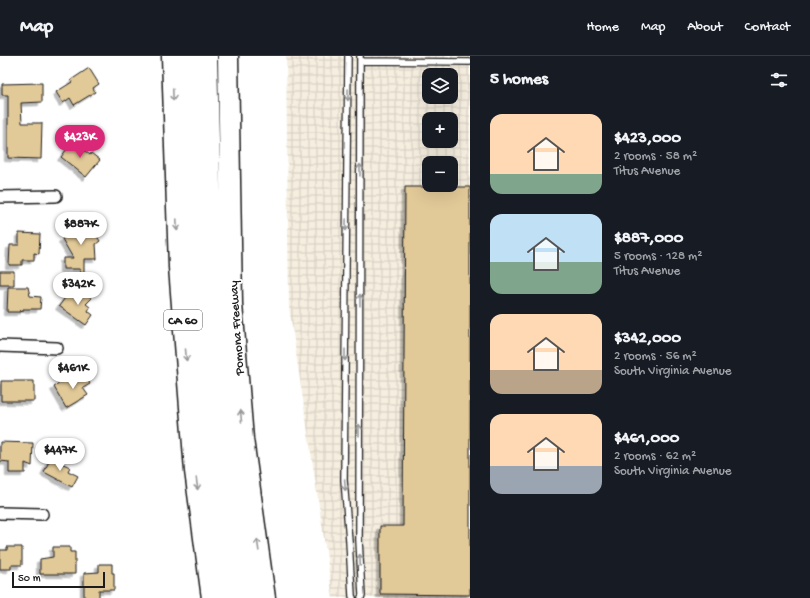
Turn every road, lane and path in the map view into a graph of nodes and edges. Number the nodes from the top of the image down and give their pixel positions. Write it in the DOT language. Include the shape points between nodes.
graph roads {
  1 [pos="172,56"];
  2 [pos="191,56"];
  3 [pos="207,56"];
  4 [pos="228,56"];
  5 [pos="348,56"];
  6 [pos="360,59"];
  7 [pos="470,62"];
  8 [pos="56,196"];
  9 [pos="0,197"];
  10 [pos="0,346"];
  11 [pos="56,348"];
  12 [pos="0,513"];
  13 [pos="42,514"];
  14 [pos="228,591"];
  15 [pos="264,591"];
  16 [pos="353,598"];
  17 [pos="361,598"];
  1 -- 14 [label="highway, CA 60, one-way" via="179,267 195,471"];
  2 -- 14 [label="highway" via="193,205 203,400"];
  3 -- 14 [label="highway" via="213,313 226,455"];
  15 -- 4 [label="highway, Pomona Freeway, one-way" via="243,439 232,304"];
  5 -- 16 [label="lane, one-way" via="344,480"];
  6 -- 7 [label="lane"];
  17 -- 6 [label="lane, one-way"];
  8 -- 9 [label="street"];
  10 -- 11 [label="street"];
  12 -- 13 [label="street"];
}
